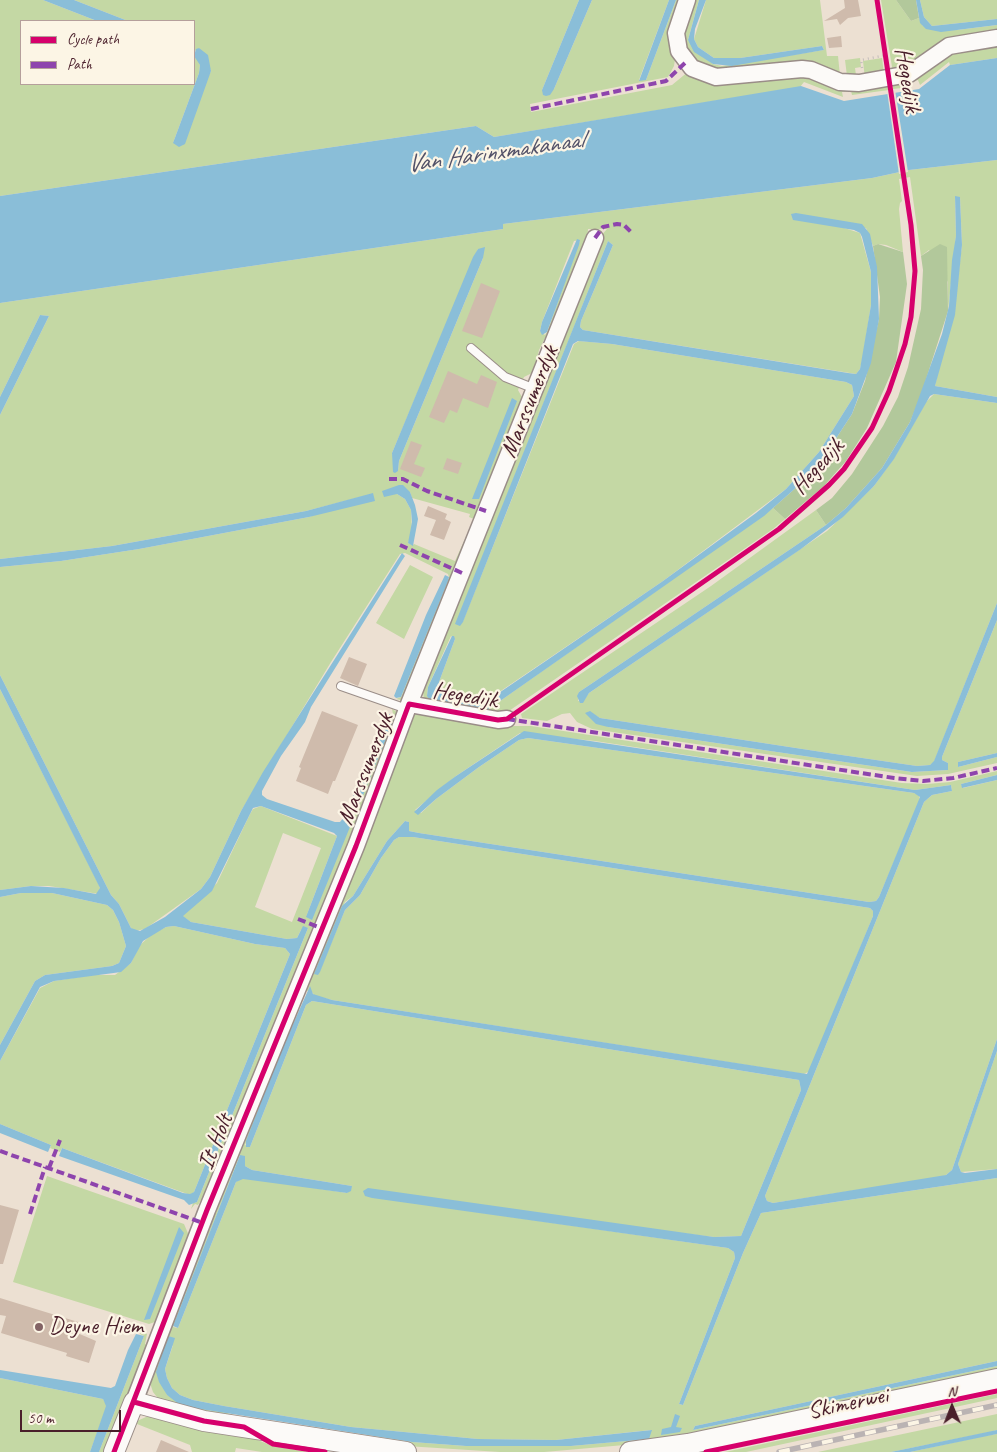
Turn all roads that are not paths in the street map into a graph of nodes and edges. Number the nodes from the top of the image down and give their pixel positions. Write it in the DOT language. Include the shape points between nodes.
graph roads {
  1 [pos="687,0"];
  2 [pos="997,38"];
  3 [pos="595,238"];
  4 [pos="471,348"];
  5 [pos="535,389"];
  6 [pos="341,686"];
  7 [pos="408,706"];
  8 [pos="508,719"];
  9 [pos="356,846"];
  10 [pos="997,1379"];
  11 [pos="134,1402"];
  12 [pos="114,1452"];
  13 [pos="406,1452"];
  14 [pos="630,1452"];
  1 -- 2 [label="street" via="676,33 677,45 686,62 700,73 716,77 802,69 845,83 879,80 916,70 949,46"];
  3 -- 5 [label="street, Marssumerdyk"];
  4 -- 5 [label="lane" via="505,376"];
  5 -- 7 [label="street, Marssumerdyk"];
  6 -- 7 [label="lane"];
  7 -- 8 [label="street, Hegedijk"];
  7 -- 9 [label="street, Marssumerdyk"];
  9 -- 11 [label="street, It Holt" via="207,1210"];
  10 -- 14 [label="street, Skimerwei" via="688,1444"];
  11 -- 12 [label="street, It Holt"];
  11 -- 13 [label="street" via="204,1421"];
}
